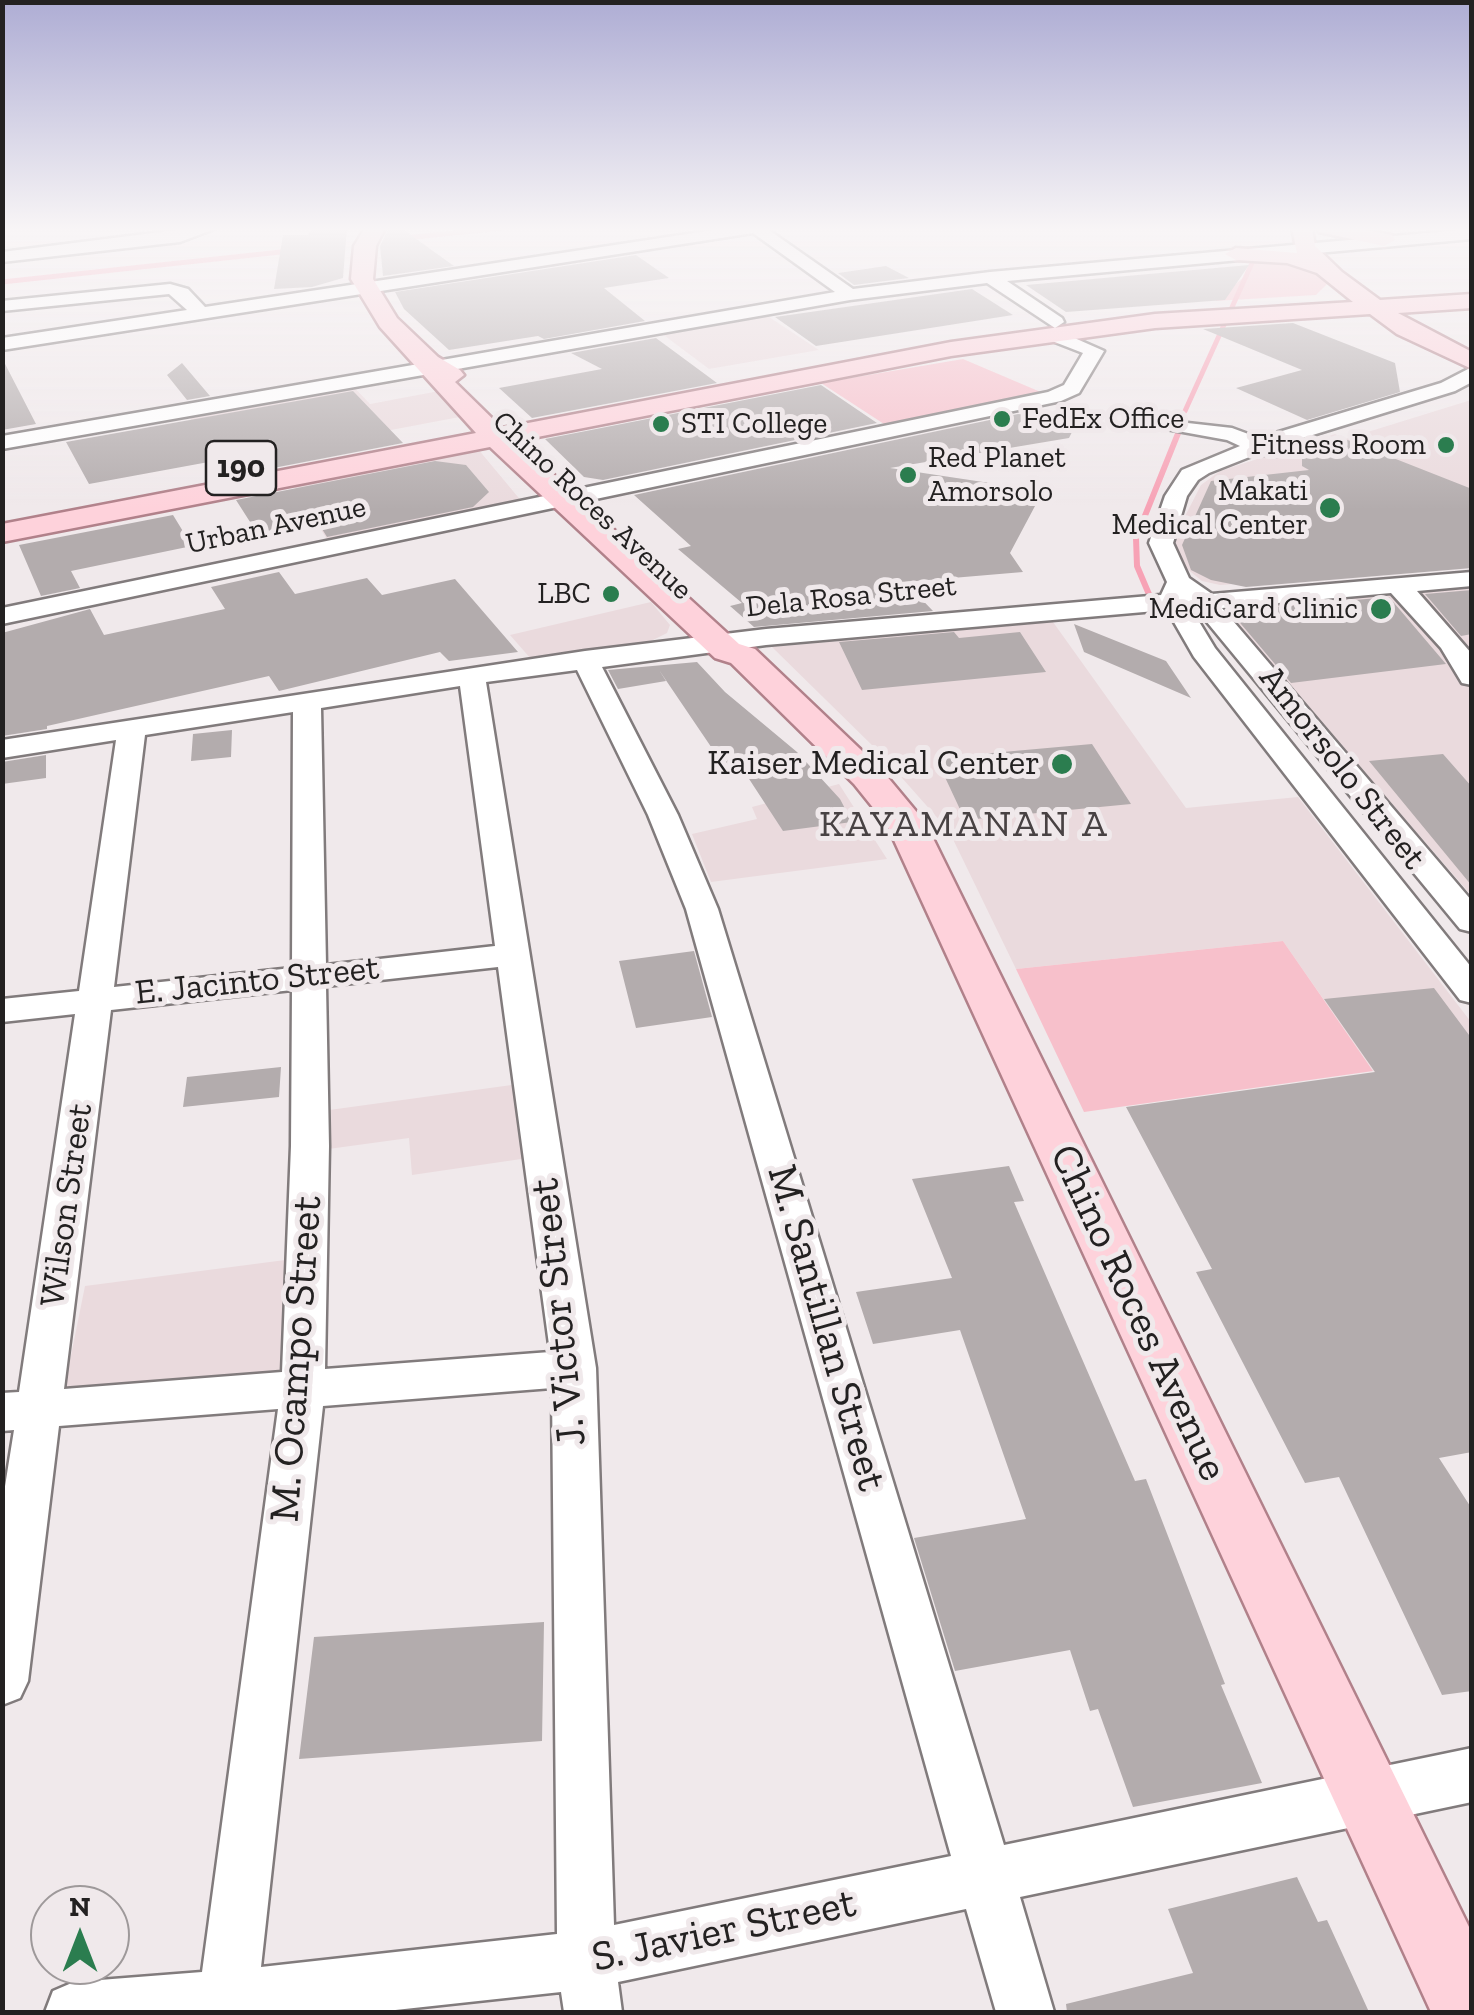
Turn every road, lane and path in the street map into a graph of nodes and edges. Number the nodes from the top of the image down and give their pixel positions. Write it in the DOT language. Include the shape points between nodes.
graph roads {
  1 [pos="142,322"];
  2 [pos="388,322"];
  3 [pos="688,322"];
  4 [pos="1048,322"];
  5 [pos="1106,322"];
  6 [pos="1154,322"];
  7 [pos="1346,322"];
  8 [pos="1416,322"];
  9 [pos="1443,322"];
  10 [pos="1055,328"];
  11 [pos="1439,338"];
  12 [pos="1472,342"];
  13 [pos="2,344"];
  14 [pos="1472,362"];
  15 [pos="431,365"];
  16 [pos="1472,373"];
  17 [pos="1472,390"];
  18 [pos="1168,424"];
  19 [pos="496,427"];
  20 [pos="2,443"];
  21 [pos="1270,445"];
  22 [pos="571,497"];
  23 [pos="2,515"];
  24 [pos="2,533"];
  25 [pos="1472,568"];
  26 [pos="1472,579"];
  27 [pos="1398,586"];
  28 [pos="1186,594"];
  29 [pos="2,616"];
  30 [pos="733,647"];
  31 [pos="584,660"];
  32 [pos="472,676"];
  33 [pos="1472,677"];
  34 [pos="307,702"];
  35 [pos="132,729"];
  36 [pos="2,749"];
  37 [pos="1472,922"];
  38 [pos="512,955"];
  39 [pos="308,976"];
  40 [pos="1472,992"];
  41 [pos="96,999"];
  42 [pos="2,1011"];
  43 [pos="574,1368"];
  44 [pos="303,1388"];
  45 [pos="21,1410"];
  46 [pos="2,1681"];
  47 [pos="1472,1775"];
  48 [pos="1366,1799"];
  49 [pos="988,1876"];
  50 [pos="590,1986"];
  51 [pos="226,2006"];
  52 [pos="74,2012"];
  53 [pos="1026,2012"];
  54 [pos="1470,2012"];
  1 -- 13 [label="street"];
  2 -- 15 [label="main road, Chino Roces Avenue"];
  3 -- 15 [label="street"];
  4 -- 10 [label="street"];
  5 -- 10 [label="main road, 190"];
  6 -- 10 [label="main road, 190"];
  7 -- 11 [label="main road"];
  8 -- 11 [label="main road"];
  9 -- 11 [label="main road"];
  10 -- 19 [label="main road, 190"];
  10 -- 22 [label="street, Urban Avenue" via="1094,351 1072,390 1054,397"];
  11 -- 12 [label="main road"];
  11 -- 14 [label="main road"];
  15 -- 19 [label="main road, Chino Roces Avenue"];
  15 -- 20 [label="street"];
  16 -- 21 [label="street, Amorsolo Street" via="1448,387"];
  17 -- 21 [label="street, Amorsolo Street"];
  18 -- 21 [label="street"];
  19 -- 22 [label="main road, Chino Roces Avenue"];
  19 -- 23 [label="main road, 190"];
  19 -- 24 [label="main road, 190"];
  21 -- 28 [label="street, Amorsolo Street" via="1182,488 1161,543"];
  22 -- 29 [label="street, Urban Avenue"];
  22 -- 30 [label="main road, Chino Roces Avenue"];
  25 -- 28 [label="street, Dela Rosa Street"];
  26 -- 27 [label="street, Dela Rosa Street"];
  27 -- 28 [label="street, Dela Rosa Street"];
  27 -- 33 [label="street" via="1452,644"];
  28 -- 30 [label="street, Dela Rosa Street"];
  28 -- 37 [label="street, Amorsolo Street"];
  28 -- 40 [label="street, Amorsolo Street" via="1203,652"];
  30 -- 31 [label="street, Dela Rosa Street"];
  30 -- 48 [label="main road, Chino Roces Avenue" via="906,822"];
  31 -- 32 [label="street, Dela Rosa Street"];
  31 -- 49 [label="street, M. Santillan Street" via="663,815 702,909"];
  32 -- 34 [label="street, Dela Rosa Street"];
  32 -- 38 [label="street, J. Victor Street"];
  34 -- 35 [label="street, Dela Rosa Street"];
  34 -- 39 [label="street, M. Ocampo Street"];
  35 -- 36 [label="street, Dela Rosa Street"];
  35 -- 41 [label="street, Wilson Street"];
  38 -- 39 [label="street, E. Jacinto Street"];
  38 -- 43 [label="street, J. Victor Street"];
  39 -- 41 [label="street, E. Jacinto Street"];
  39 -- 44 [label="street, M. Ocampo Street"];
  41 -- 42 [label="street, E. Jacinto Street"];
  41 -- 45 [label="street, Wilson Street"];
  43 -- 44 [label="street"];
  43 -- 50 [label="street, J. Victor Street"];
  44 -- 45 [label="street"];
  44 -- 51 [label="street, M. Ocampo Street"];
  45 -- 46 [label="street, Wilson Street"];
  47 -- 48 [label="street, S. Javier Street"];
  48 -- 49 [label="street, S. Javier Street"];
  48 -- 54 [label="main road, Chino Roces Avenue"];
  49 -- 50 [label="street, S. Javier Street"];
  49 -- 53 [label="street, M. Santillan Street"];
  50 -- 51 [label="street, S. Javier Street"];
  51 -- 52 [label="street, S. Javier Street"];
}
